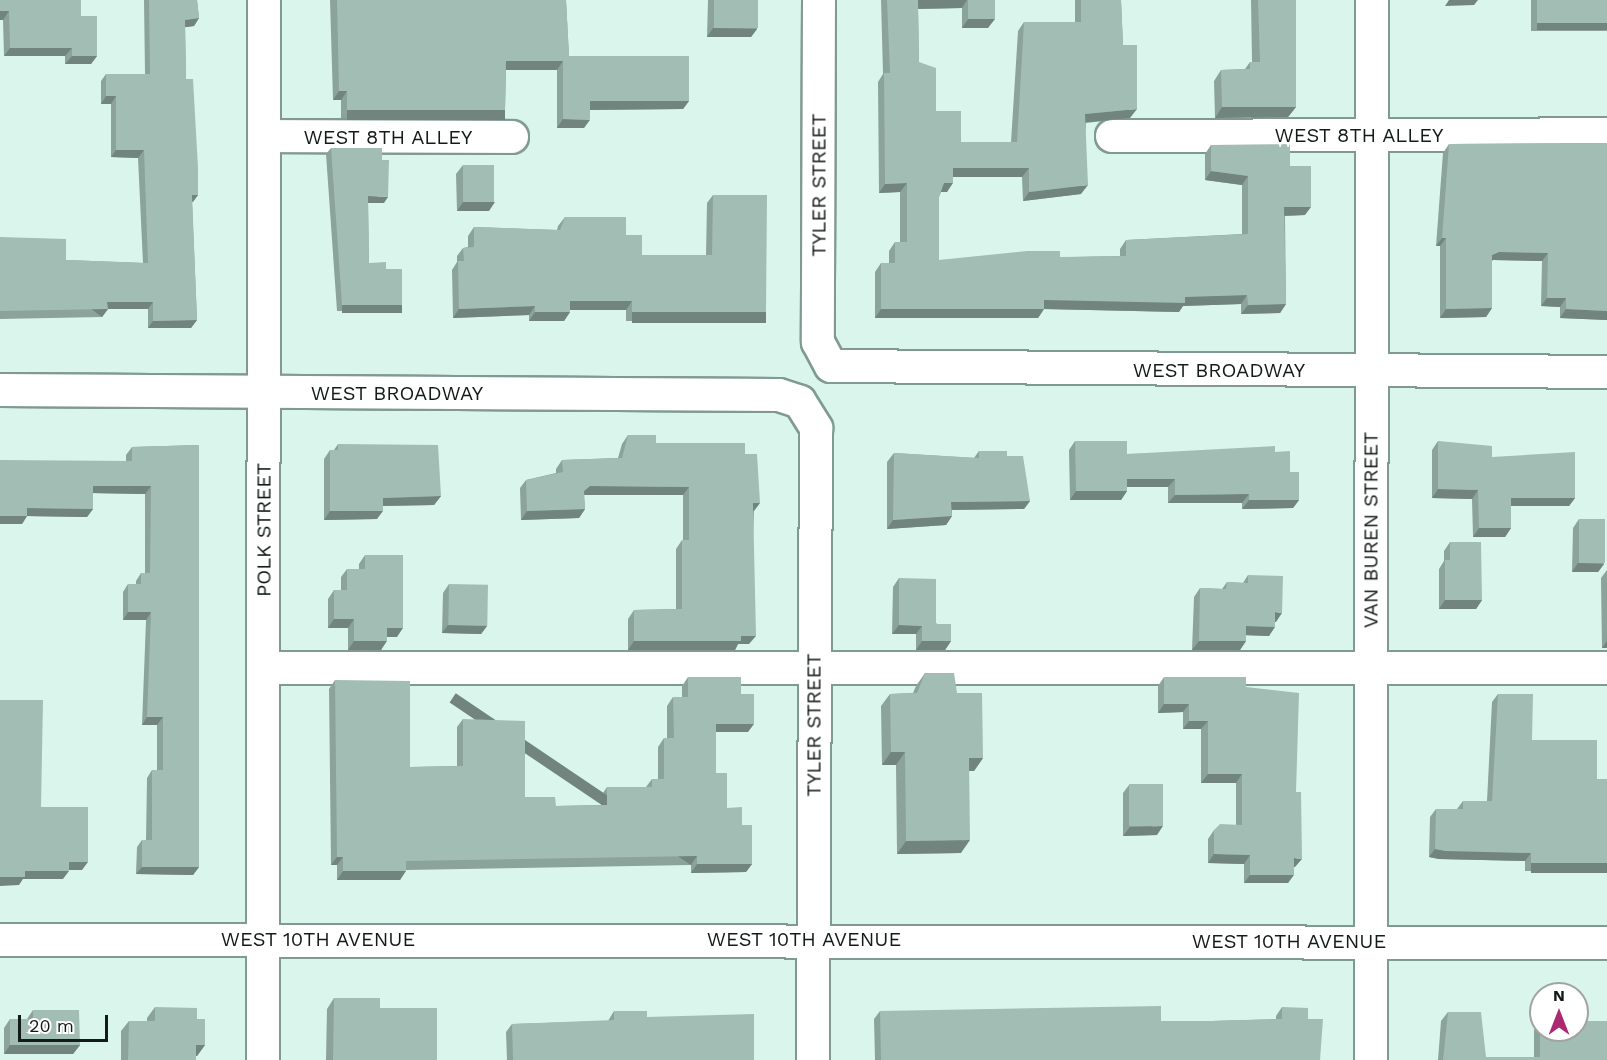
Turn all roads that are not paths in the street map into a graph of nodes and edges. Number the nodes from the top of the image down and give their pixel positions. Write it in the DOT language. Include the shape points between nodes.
graph roads {
  1 [pos="264,0"];
  2 [pos="819,0"];
  3 [pos="1372,0"];
  4 [pos="1607,134"];
  5 [pos="1372,135"];
  6 [pos="264,136"];
  7 [pos="1112,136"];
  8 [pos="512,137"];
  9 [pos="831,366"];
  10 [pos="1371,370"];
  11 [pos="1607,372"];
  12 [pos="0,390"];
  13 [pos="264,392"];
  14 [pos="794,398"];
  15 [pos="814,665"];
  16 [pos="1371,667"];
  17 [pos="263,668"];
  18 [pos="1607,668"];
  19 [pos="814,938"];
  20 [pos="263,939"];
  21 [pos="0,940"];
  22 [pos="1370,942"];
  23 [pos="1607,943"];
  24 [pos="263,1060"];
  25 [pos="813,1060"];
  26 [pos="1371,1060"];
  1 -- 6 [label="street, POLK STREET"];
  2 -- 9 [label="street, TYLER STREET" via="818,342"];
  3 -- 5 [label="street, VAN BUREN STREET"];
  4 -- 5 [label="street, WEST 8TH ALLEY"];
  5 -- 7 [label="street, WEST 8TH ALLEY"];
  5 -- 10 [label="street, VAN BUREN STREET"];
  6 -- 8 [label="street, WEST 8TH ALLEY"];
  6 -- 13 [label="street, POLK STREET"];
  9 -- 10 [label="street, WEST BROADWAY"];
  10 -- 11 [label="street, WEST BROADWAY"];
  10 -- 16 [label="street, VAN BUREN STREET"];
  12 -- 13 [label="street, WEST BROADWAY"];
  13 -- 14 [label="street, WEST BROADWAY"];
  13 -- 17 [label="street, POLK STREET"];
  14 -- 15 [label="street, TYLER STREET" via="812,415 816,428"];
  15 -- 16 [label="street"];
  15 -- 17 [label="street"];
  15 -- 19 [label="street, TYLER STREET"];
  16 -- 18 [label="street"];
  16 -- 22 [label="street, VAN BUREN STREET"];
  17 -- 20 [label="street, POLK STREET"];
  19 -- 20 [label="street, WEST 10TH AVENUE"];
  19 -- 22 [label="street, WEST 10TH AVENUE"];
  19 -- 25 [label="street, TYLER STREET"];
  20 -- 21 [label="street, WEST 10TH AVENUE"];
  20 -- 24 [label="street, POLK STREET"];
  22 -- 23 [label="street, WEST 10TH AVENUE"];
  22 -- 26 [label="street, VAN BUREN STREET"];
}
